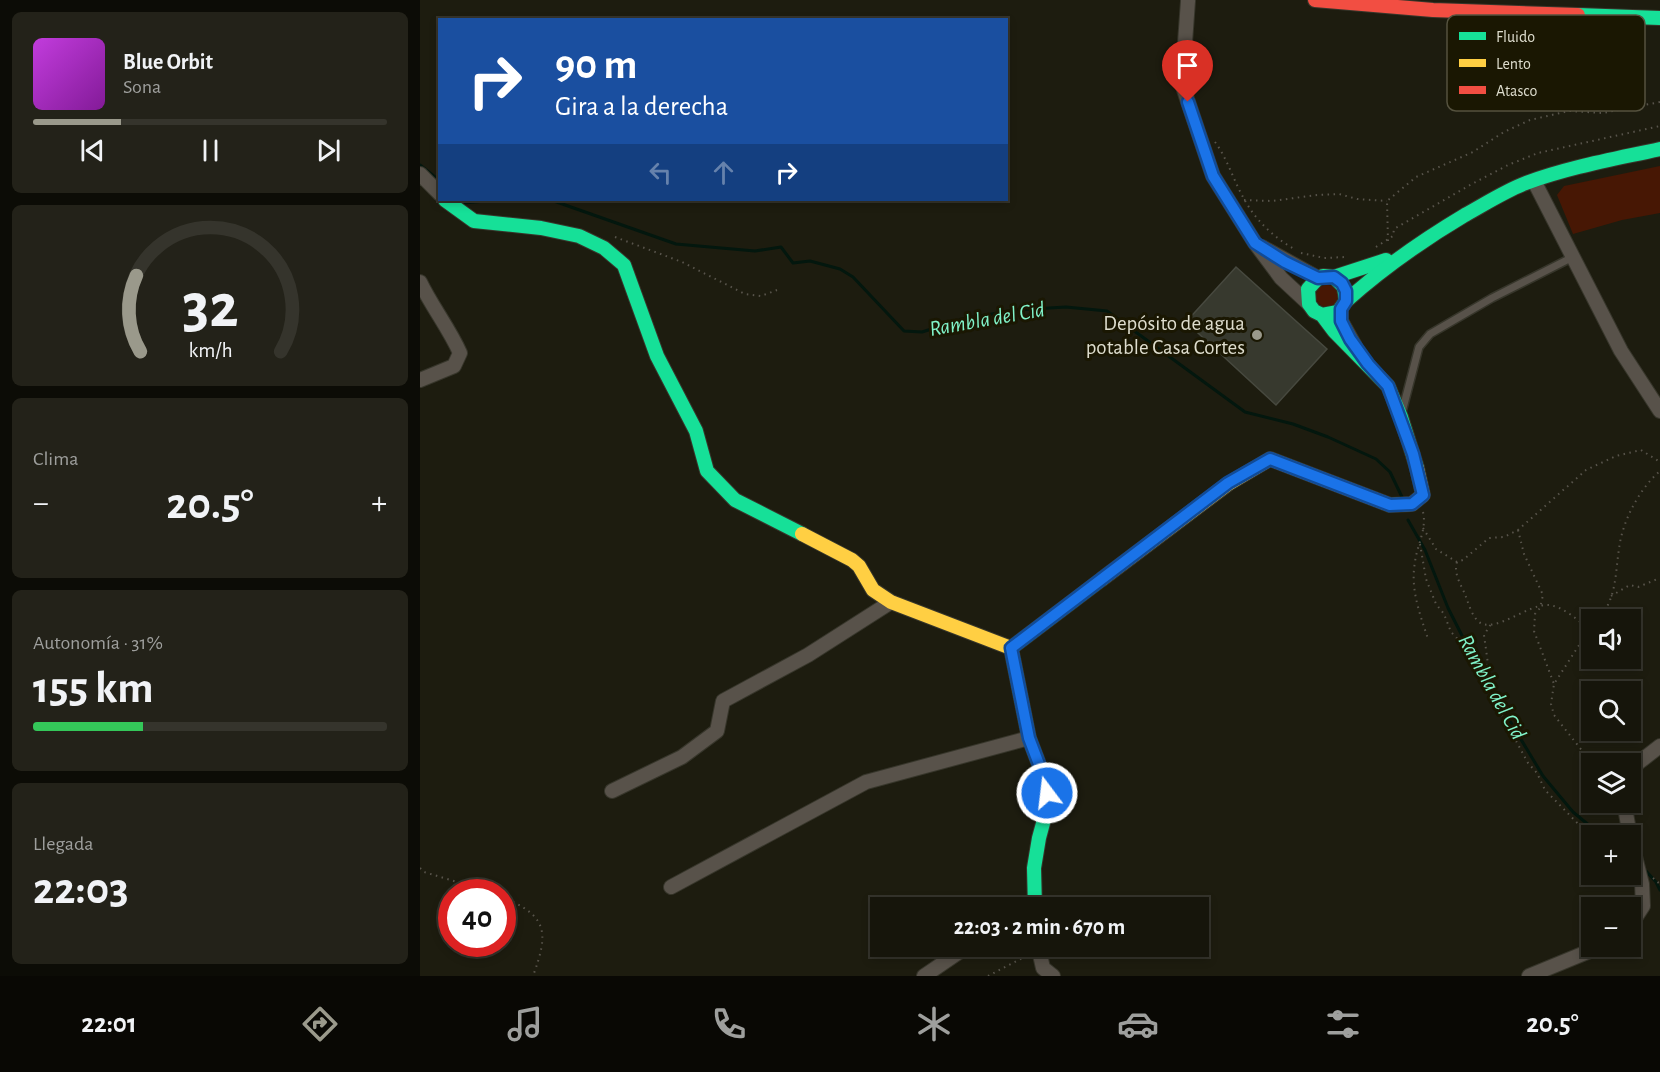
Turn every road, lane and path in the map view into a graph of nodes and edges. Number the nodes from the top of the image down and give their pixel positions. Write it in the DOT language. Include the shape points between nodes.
graph roads {
  1 [pos="1315,0"];
  2 [pos="1188,1"];
  3 [pos="1575,15"];
  4 [pos="1645,17"];
  5 [pos="1660,18"];
  6 [pos="1660,102"];
  7 [pos="1645,105"];
  8 [pos="1569,111"];
  9 [pos="1569,111"];
  10 [pos="1613,111"];
  11 [pos="1660,126"];
  12 [pos="1212,138"];
  13 [pos="1660,149"];
  14 [pos="420,174"];
  15 [pos="1534,181"];
  16 [pos="438,192"];
  17 [pos="1244,200"];
  18 [pos="446,201"];
  19 [pos="1387,201"];
  20 [pos="612,236"];
  21 [pos="1388,241"];
  22 [pos="1255,243"];
  23 [pos="1374,248"];
  24 [pos="1410,249"];
  25 [pos="1352,256"];
  26 [pos="1573,257"];
  27 [pos="1334,277"];
  28 [pos="1318,278"];
  29 [pos="420,282"];
  30 [pos="777,290"];
  31 [pos="1309,304"];
  32 [pos="1344,305"];
  33 [pos="1322,315"];
  34 [pos="1368,364"];
  35 [pos="420,380"];
  36 [pos="1660,411"];
  37 [pos="1401,417"];
  38 [pos="1660,462"];
  39 [pos="1660,471"];
  40 [pos="1420,497"];
  41 [pos="1423,528"];
  42 [pos="1518,530"];
  43 [pos="1420,544"];
  44 [pos="1457,562"];
  45 [pos="1660,578"];
  46 [pos="1611,596"];
  47 [pos="891,602"];
  48 [pos="1542,605"];
  49 [pos="1605,609"];
  50 [pos="1491,624"];
  51 [pos="1581,624"];
  52 [pos="1428,639"];
  53 [pos="1581,642"];
  54 [pos="1011,648"];
  55 [pos="1481,678"];
  56 [pos="1554,684"];
  57 [pos="1029,738"];
  58 [pos="1660,746"];
  59 [pos="1584,753"];
  60 [pos="1641,761"];
  61 [pos="612,791"];
  62 [pos="1581,827"];
  63 [pos="420,868"];
  64 [pos="447,879"];
  65 [pos="1641,880"];
  66 [pos="671,887"];
  67 [pos="1032,897"];
  68 [pos="516,903"];
  69 [pos="1641,909"];
  70 [pos="1581,955"];
  71 [pos="952,957"];
  72 [pos="1022,957"];
  73 [pos="1040,957"];
  74 [pos="533,976"];
  75 [pos="924,976"];
  76 [pos="988,976"];
  77 [pos="1053,976"];
  78 [pos="1529,976"];
  1 -- 3 [label="main road" via="1433,10"];
  2 -- 22 [label="street" via="1182,84 1213,176"];
  4 -- 5 [label="main road"];
  6 -- 7 [label="path"];
  8 -- 19 [label="path" via="1530,120 1504,132 1473,152 1416,177"];
  9 -- 10 [label="path"];
  11 -- 21 [label="path" via="1538,153 1508,165 1394,229"];
  12 -- 17 [label="path"];
  13 -- 15 [label="main road"];
  14 -- 16 [label="street"];
  15 -- 24 [label="main road" via="1503,193"];
  15 -- 26 [label="street"];
  17 -- 19 [label="path" via="1339,194"];
  17 -- 25 [label="path" via="1281,242 1302,254 1324,258"];
  18 -- 47 [label="main road" via="474,221 579,236 604,248 624,265 657,356 696,431 707,471 735,500 852,560 873,590"];
  19 -- 21 [label="path"];
  20 -- 30 [label="path" via="682,262 745,294 761,296"];
  21 -- 23 [label="path"];
  22 -- 28 [label="street"];
  22 -- 31 [label="street" via="1281,278"];
  24 -- 27 [label="main road"];
  24 -- 32 [label="main road" via="1370,279"];
  26 -- 36 [label="street" via="1620,351"];
  26 -- 37 [label="lane" via="1431,334 1419,347"];
  27 -- 28 [label="main road"];
  27 -- 32 [label="main road" via="1344,287"];
  28 -- 31 [label="main road" via="1308,289"];
  29 -- 35 [label="street" via="460,353 454,366"];
  31 -- 33 [label="main road"];
  32 -- 33 [label="main road" via="1333,314"];
  32 -- 34 [label="street" via="1341,321"];
  33 -- 34 [label="main road"];
  34 -- 37 [label="main road" via="1388,386"];
  37 -- 40 [label="main road" via="1419,473 1423,495"];
  38 -- 42 [label="path" via="1641,450 1605,461 1579,476"];
  39 -- 46 [label="path" via="1641,494 1622,535"];
  40 -- 41 [label="path"];
  40 -- 54 [label="main road" via="1412,504 1390,505 1270,459 1228,483"];
  41 -- 43 [label="path"];
  41 -- 44 [label="path" via="1436,549"];
  42 -- 44 [label="path" via="1504,537 1489,538"];
  42 -- 48 [label="path" via="1524,554 1543,595"];
  43 -- 52 [label="path" via="1414,561 1413,587"];
  43 -- 55 [label="path" via="1426,579 1436,604"];
  44 -- 50 [label="path" via="1456,573 1472,613 1479,622"];
  45 -- 46 [label="path" via="1638,587 1630,585"];
  46 -- 49 [label="path"];
  47 -- 54 [label="main road"];
  47 -- 61 [label="street" via="808,655 723,701 717,730 682,757"];
  48 -- 50 [label="path"];
  48 -- 51 [label="path" via="1559,607"];
  48 -- 56 [label="path" via="1535,614 1534,631"];
  50 -- 55 [label="path" via="1484,635 1488,664"];
  53 -- 56 [label="path"];
  54 -- 57 [label="main road"];
  55 -- 62 [label="path" via="1545,790"];
  56 -- 59 [label="path" via="1554,715"];
  57 -- 66 [label="street" via="866,782"];
  57 -- 67 [label="main road" via="1045,780 1048,805 1039,838"];
  58 -- 60 [label="street"];
  63 -- 64 [label="path"];
  65 -- 69 [label="street"];
  68 -- 74 [label="path" via="538,918 542,933"];
  70 -- 78 [label="street"];
  71 -- 75 [label="street"];
  72 -- 76 [label="path"];
  73 -- 77 [label="street" via="1043,968"];
}
